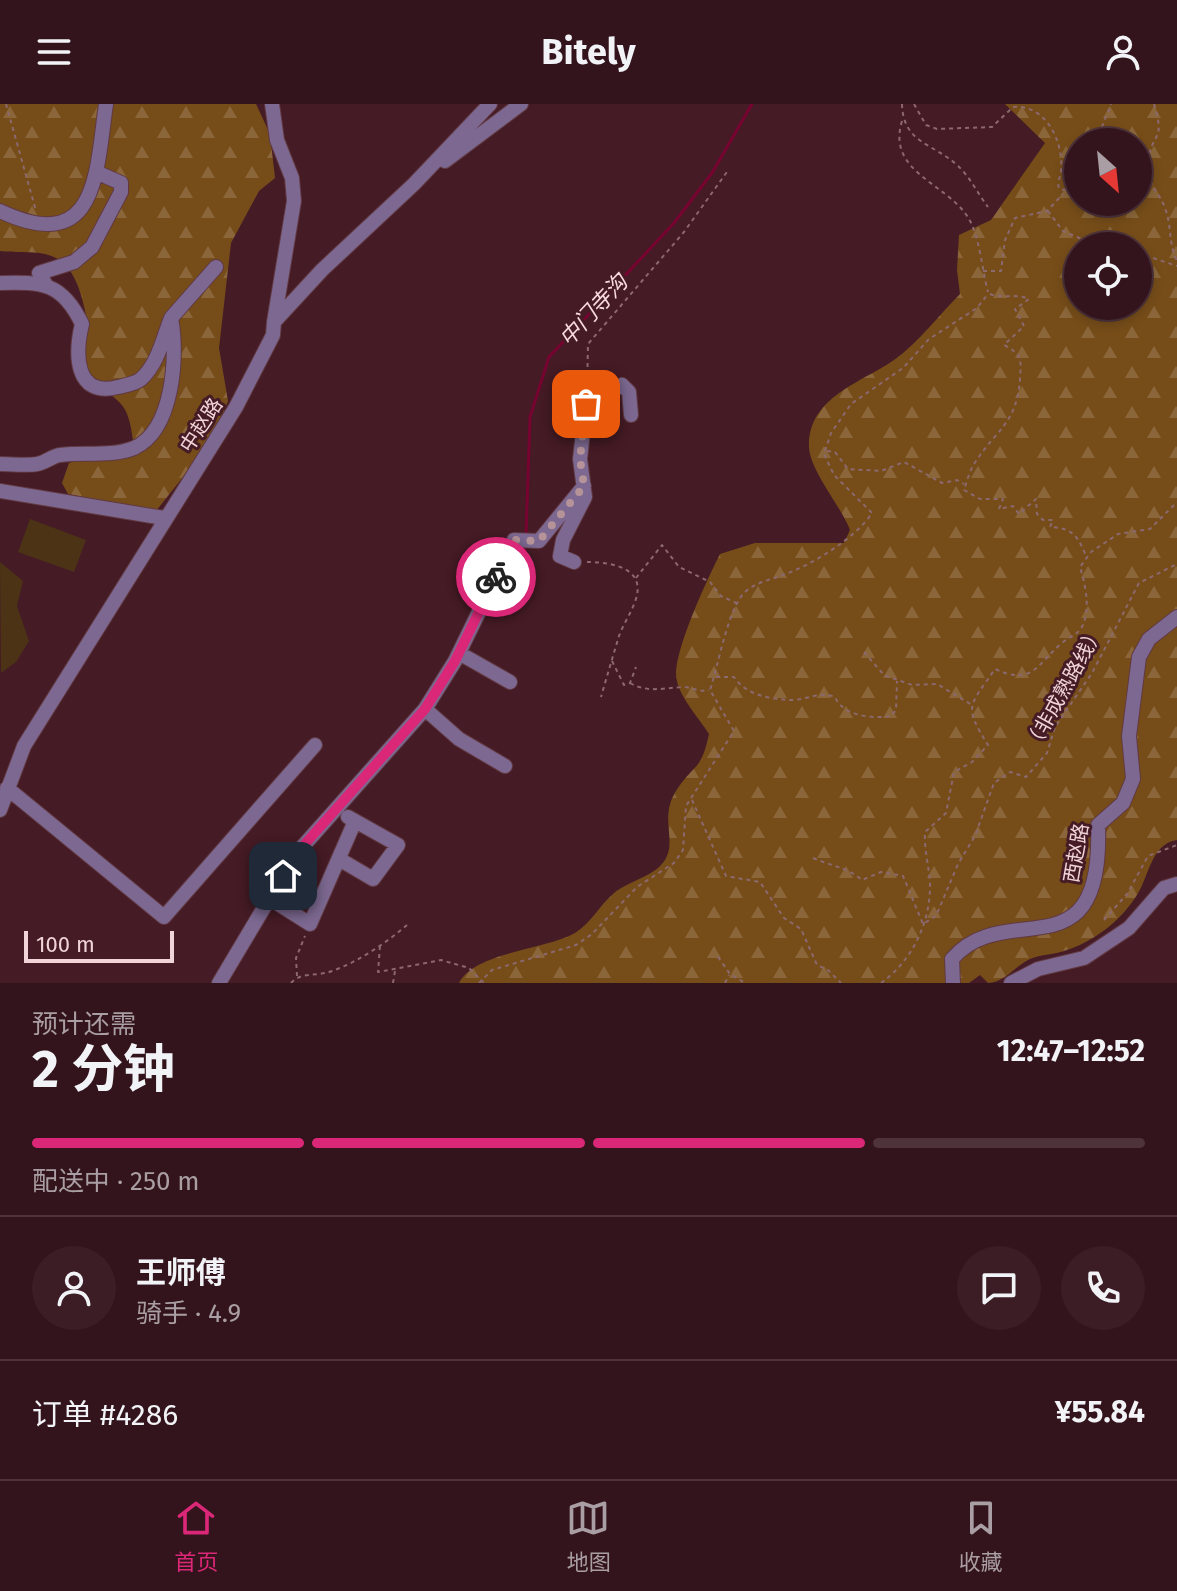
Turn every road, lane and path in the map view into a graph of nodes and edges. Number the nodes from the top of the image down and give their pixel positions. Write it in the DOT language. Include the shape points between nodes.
graph roads {
  1 [pos="6,104"];
  2 [pos="106,104"];
  3 [pos="272,104"];
  4 [pos="490,104"];
  5 [pos="521,104"];
  6 [pos="902,104"];
  7 [pos="914,104"];
  8 [pos="1111,104"];
  9 [pos="1154,104"];
  10 [pos="902,121"];
  11 [pos="1102,128"];
  12 [pos="729,169"];
  13 [pos="96,172"];
  14 [pos="414,184"];
  15 [pos="1064,193"];
  16 [pos="988,207"];
  17 [pos="0,211"];
  18 [pos="1047,211"];
  19 [pos="38,222"];
  20 [pos="1065,232"];
  21 [pos="1152,257"];
  22 [pos="1177,263"];
  23 [pos="216,267"];
  24 [pos="982,271"];
  25 [pos="0,283"];
  26 [pos="45,283"];
  27 [pos="988,294"];
  28 [pos="171,318"];
  29 [pos="274,322"];
  30 [pos="586,404"];
  31 [pos="631,415"];
  32 [pos="825,451"];
  33 [pos="0,464"];
  34 [pos="966,485"];
  35 [pos="584,486"];
  36 [pos="0,491"];
  37 [pos="1177,502"];
  38 [pos="164,518"];
  39 [pos="1087,558"];
  40 [pos="574,562"];
  41 [pos="1177,564"];
  42 [pos="636,579"];
  43 [pos="737,604"];
  44 [pos="1177,617"];
  45 [pos="864,652"];
  46 [pos="459,653"];
  47 [pos="612,659"];
  48 [pos="636,667"];
  49 [pos="715,677"];
  50 [pos="897,681"];
  51 [pos="510,682"];
  52 [pos="630,683"];
  53 [pos="710,690"];
  54 [pos="601,697"];
  55 [pos="972,705"];
  56 [pos="425,709"];
  57 [pos="315,745"];
  58 [pos="505,766"];
  59 [pos="7,788"];
  60 [pos="692,799"];
  61 [pos="0,810"];
  62 [pos="337,810"];
  63 [pos="355,821"];
  64 [pos="1177,845"];
  65 [pos="813,858"];
  66 [pos="339,859"];
  67 [pos="1177,884"];
  68 [pos="269,898"];
  69 [pos="1104,920"];
  70 [pos="310,924"];
  71 [pos="923,924"];
  72 [pos="407,925"];
  73 [pos="380,946"];
  74 [pos="718,957"];
  75 [pos="395,970"];
  76 [pos="730,974"];
  77 [pos="297,978"];
  78 [pos="481,982"];
  79 [pos="219,983"];
  80 [pos="291,983"];
  81 [pos="393,983"];
  82 [pos="725,983"];
  83 [pos="745,983"];
  84 [pos="841,983"];
  85 [pos="881,983"];
  86 [pos="953,983"];
  87 [pos="1011,983"];
  1 -- 19 [label="path"];
  2 -- 13 [label="street"];
  3 -- 29 [label="street" via="294,201"];
  4 -- 14 [label="street, 中赵路"];
  5 -- 14 [label="street"];
  6 -- 10 [label="path"];
  7 -- 15 [label="path" via="926,125 937,129 992,127 1013,107 1032,109 1056,137 1061,172 1057,182"];
  8 -- 11 [label="path"];
  9 -- 22 [label="path" via="1162,130 1148,163 1149,183 1165,205 1169,246"];
  10 -- 16 [label="path" via="919,141 957,165"];
  10 -- 24 [label="path" via="897,137 904,156 969,219"];
  12 -- 30 [label="path" via="684,232 588,344"];
  13 -- 19 [label="street" via="89,200 75,216 59,223"];
  13 -- 26 [label="street" via="121,183 121,192 92,247 74,262 39,273"];
  14 -- 29 [label="street, 中赵路"];
  15 -- 18 [label="path"];
  17 -- 19 [label="street"];
  18 -- 20 [label="path"];
  18 -- 24 [label="path" via="1015,218 1005,240 1001,271"];
  21 -- 22 [label="path"];
  23 -- 28 [label="street"];
  24 -- 27 [label="path"];
  25 -- 26 [label="street"];
  26 -- 28 [label="street" via="62,295 82,324 79,370 89,384 106,390 139,382 154,363"];
  27 -- 32 [label="path" via="977,308 929,339 903,368 851,404"];
  27 -- 34 [label="path" via="1029,299 1015,309 1024,326 1004,345 1023,360 1011,420 976,461"];
  28 -- 33 [label="street" via="173,383 145,442 91,455 57,455 39,464"];
  29 -- 38 [label="street, 中赵路" via="273,335 236,407"];
  30 -- 31 [label="street" via="622,385 629,392"];
  30 -- 35 [label="street" via="580,459"];
  32 -- 34 [label="path" via="835,452 848,469 881,471 904,462 942,483 957,480"];
  32 -- 43 [label="path" via="834,475 872,513 861,531 785,575 764,580 743,593"];
  34 -- 39 [label="path" via="964,490 980,499 1003,499 999,509 1013,506 1019,514 1036,499 1037,514 1053,520 1050,527 1075,533"];
  35 -- 40 [label="street" via="585,497 560,556"];
  35 -- 46 [label="street" via="539,541 514,540"];
  36 -- 38 [label="street"];
  37 -- 39 [label="path" via="1150,529 1118,534"];
  38 -- 59 [label="street, 中赵路" via="24,746"];
  39 -- 55 [label="path" via="1080,567 1086,619 1080,632 1032,673 1014,678 995,669"];
  40 -- 42 [label="path" via="606,562"];
  41 -- 71 [label="path, （非成熟路线）" via="1139,583 1092,673 1055,727 1047,753 1026,777 1010,772 994,783 936,916"];
  42 -- 43 [label="path" via="662,545 679,567 710,582"];
  42 -- 47 [label="path" via="637,593"];
  43 -- 49 [label="path"];
  44 -- 86 [label="street, 西赵路" via="1149,639 1139,657 1129,736 1133,779 1123,803 1098,825 1094,888 1077,911 1056,924 965,944 952,959"];
  45 -- 50 [label="path" via="884,675"];
  46 -- 51 [label="street"];
  46 -- 56 [label="street"];
  47 -- 52 [label="path" via="618,679"];
  47 -- 54 [label="path"];
  48 -- 52 [label="path"];
  49 -- 50 [label="path" via="734,677 751,694 792,700 827,694 848,712 882,717 896,710"];
  49 -- 53 [label="path"];
  50 -- 55 [label="path" via="937,684"];
  52 -- 53 [label="path" via="641,689"];
  53 -- 60 [label="path" via="734,731"];
  55 -- 71 [label="path" via="971,718 988,745 954,772 946,813 925,832 930,881"];
  56 -- 58 [label="street" via="459,739"];
  56 -- 62 [label="street"];
  57 -- 59 [label="street" via="164,917"];
  59 -- 61 [label="street, 中赵路"];
  60 -- 78 [label="path" via="686,806 683,850 674,863 637,887 576,945 492,970"];
  60 -- 84 [label="path" via="726,876 760,882 784,918 801,929 817,965"];
  62 -- 63 [label="street"];
  62 -- 68 [label="street" via="296,854"];
  63 -- 66 [label="street"];
  63 -- 66 [label="street" via="398,845 373,879"];
  64 -- 69 [label="path" via="1148,856 1127,894"];
  65 -- 71 [label="path" via="847,867 862,880 881,872 903,876"];
  66 -- 70 [label="street"];
  67 -- 87 [label="street" via="1164,888 1129,928 1084,958 1038,969"];
  68 -- 70 [label="street"];
  68 -- 79 [label="street"];
  70 -- 77 [label="path" via="296,958"];
  71 -- 85 [label="path" via="912,952"];
  72 -- 73 [label="path"];
  73 -- 75 [label="path" via="378,972"];
  73 -- 77 [label="path" via="333,971"];
  74 -- 76 [label="path"];
  75 -- 78 [label="path" via="441,960 469,968"];
  75 -- 81 [label="path"];
  76 -- 82 [label="path"];
  76 -- 83 [label="path"];
  77 -- 80 [label="path"];
}
